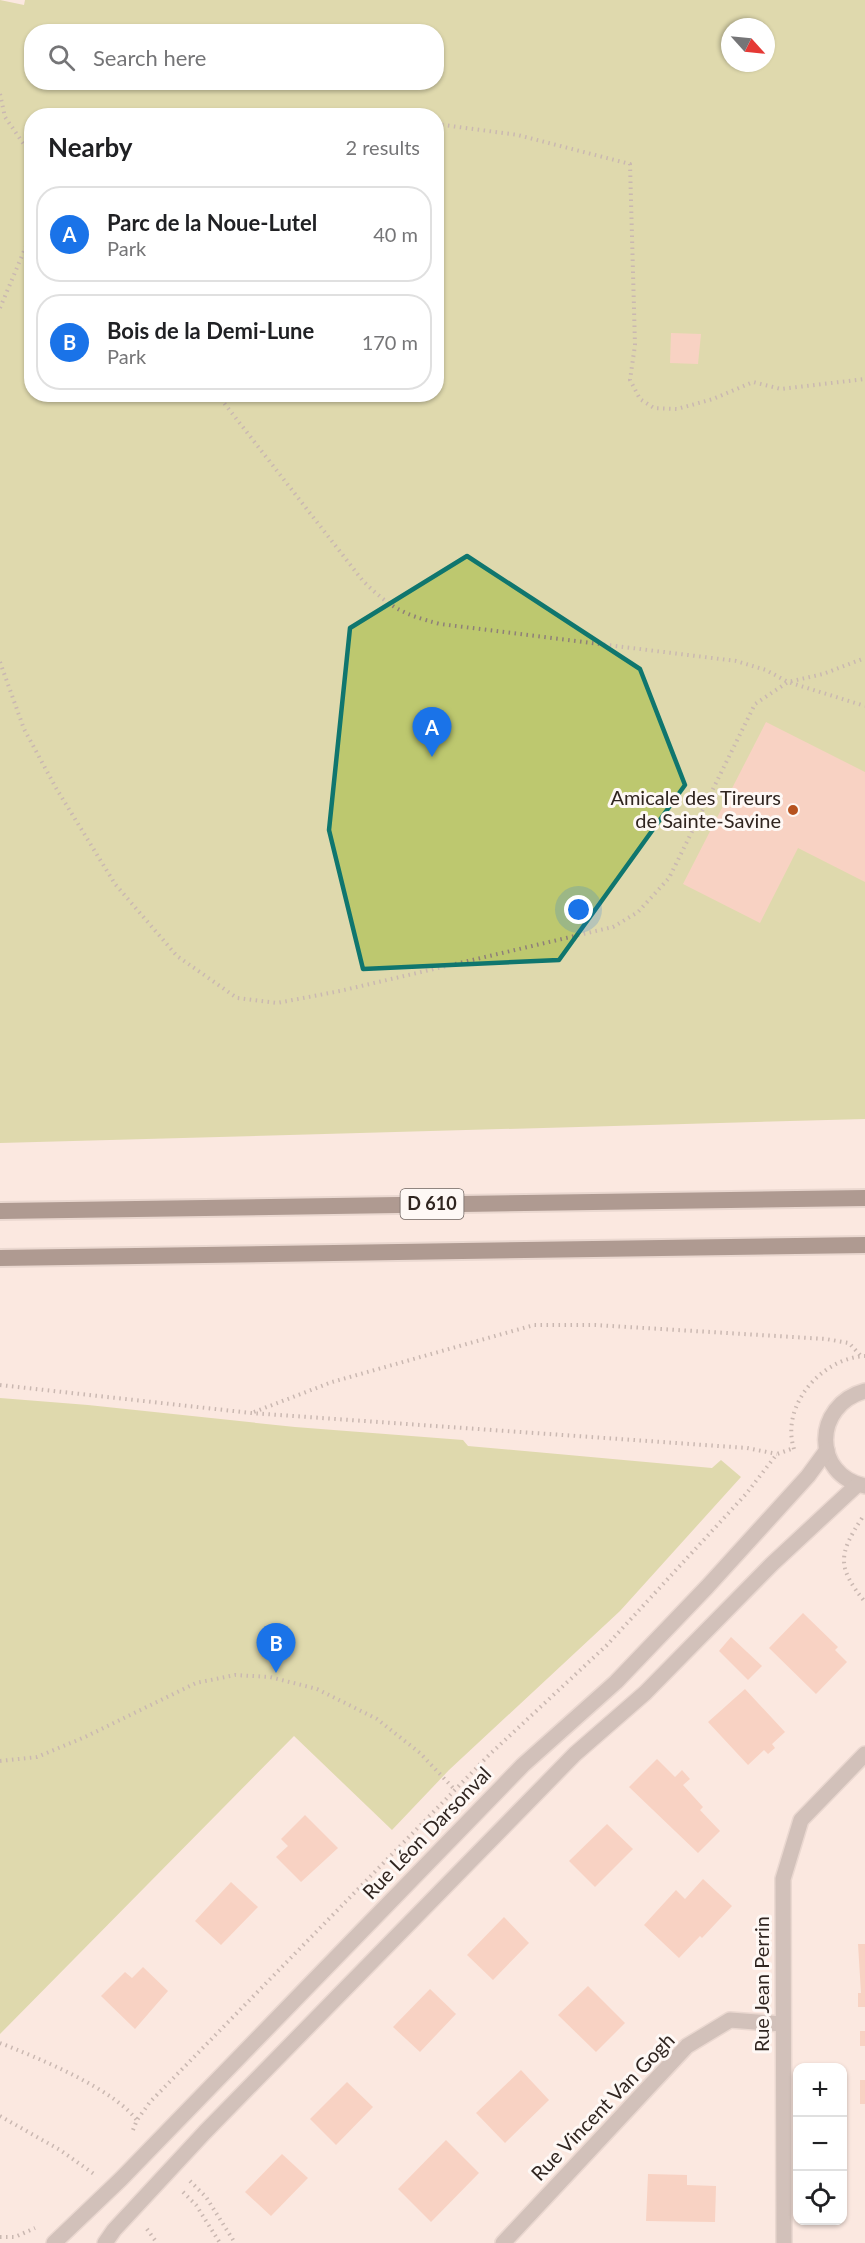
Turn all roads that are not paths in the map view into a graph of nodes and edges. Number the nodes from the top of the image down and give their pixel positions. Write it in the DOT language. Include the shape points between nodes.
graph roads {
  1 [pos="865,1198"];
  2 [pos="0,1211"];
  3 [pos="865,1245"];
  4 [pos="0,1258"];
  5 [pos="865,1391"];
  6 [pos="827,1450"];
  7 [pos="861,1485"];
  8 [pos="865,1754"];
  9 [pos="782,2024"];
  10 [pos="54,2243"];
  11 [pos="105,2243"];
  12 [pos="503,2243"];
  13 [pos="784,2243"];
  1 -- 2 [label="highway, D 610"];
  3 -- 4 [label="highway"];
  5 -- 6 [label="street" via="840,1403 830,1417 825,1434"];
  6 -- 7 [label="street" via="843,1477"];
  6 -- 10 [label="street, Rue Léon Darsonval" via="708,1587 625,1673 523,1765"];
  7 -- 11 [label="street" via="772,1564 645,1693 558,1771 214,2124"];
  8 -- 9 [label="street, Rue Jean Perrin" via="801,1821 783,1879"];
  9 -- 12 [label="street, Rue Vincent Van Gogh" via="730,2020 687,2046"];
  9 -- 13 [label="street, Rue Jean Perrin"];
}
